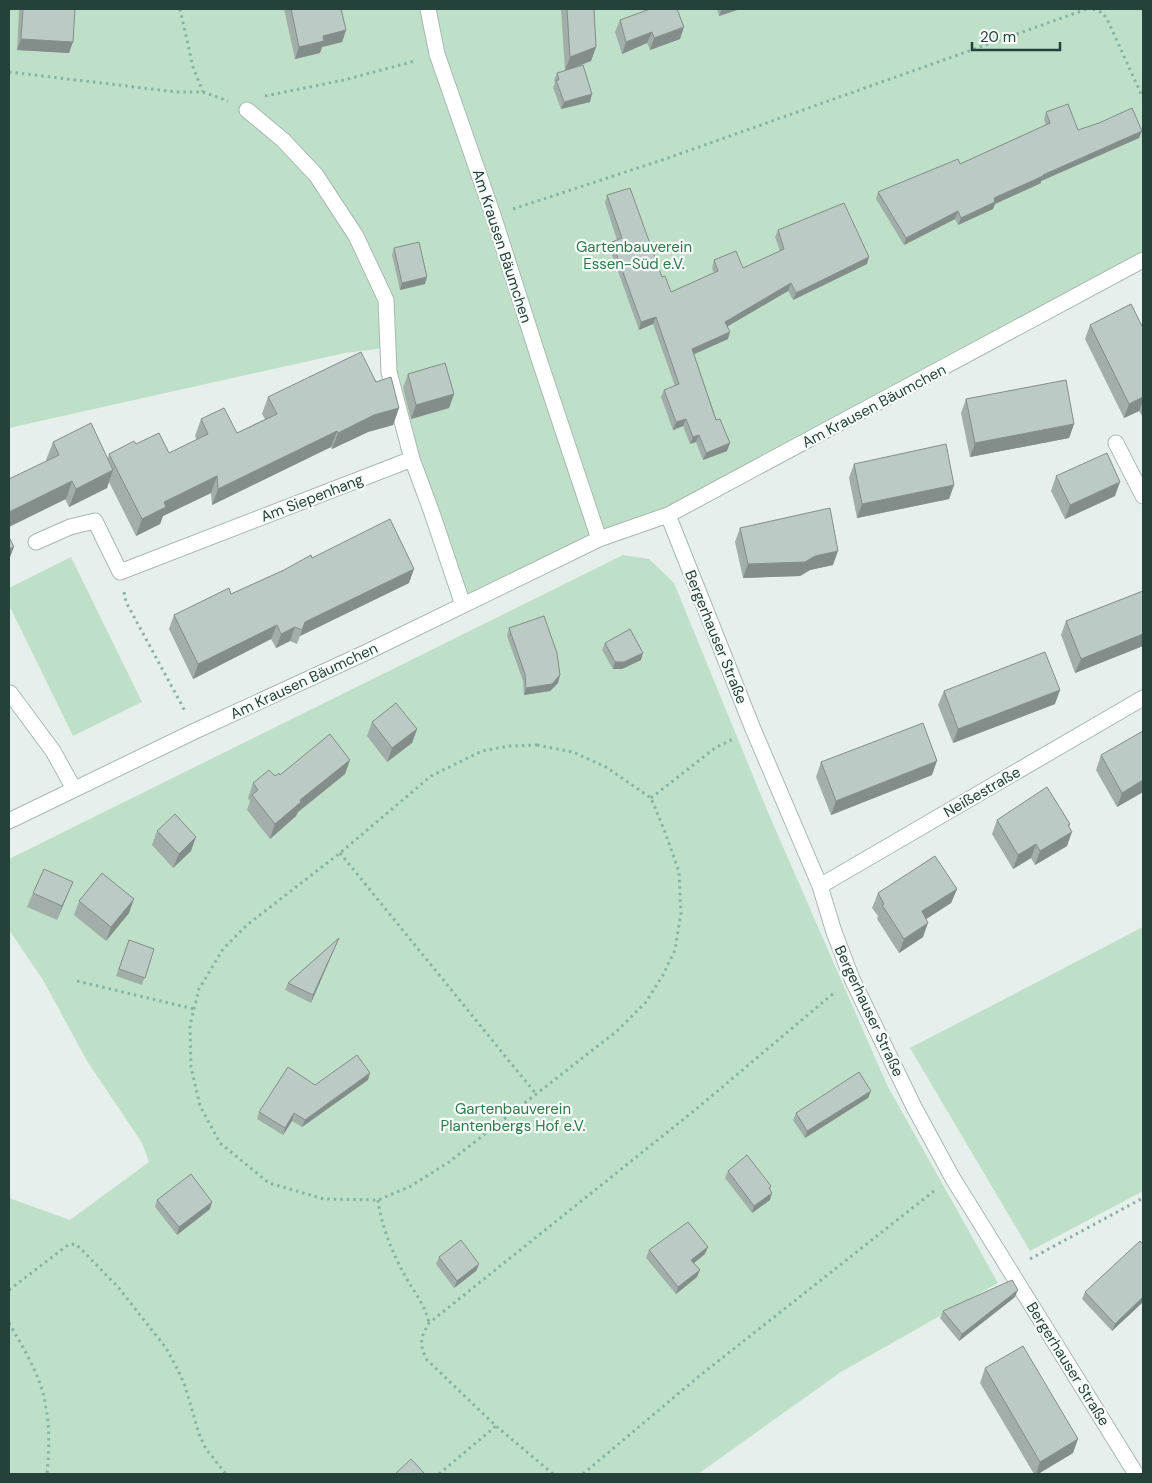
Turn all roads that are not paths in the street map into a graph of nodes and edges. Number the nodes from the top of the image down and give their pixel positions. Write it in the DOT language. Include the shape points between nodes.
graph roads {
  1 [pos="428,9"];
  2 [pos="247,110"];
  3 [pos="1143,260"];
  4 [pos="1116,443"];
  5 [pos="412,460"];
  6 [pos="1143,496"];
  7 [pos="668,516"];
  8 [pos="599,539"];
  9 [pos="36,542"];
  10 [pos="463,605"];
  11 [pos="10,693"];
  12 [pos="1143,698"];
  13 [pos="74,789"];
  14 [pos="9,821"];
  15 [pos="820,886"];
  16 [pos="1136,1474"];
  1 -- 8 [label="street, Am Krausen Bäumchen" via="437,54"];
  2 -- 5 [label="street" via="283,140 316,175 356,236 386,300 389,372"];
  3 -- 7 [label="street, Am Krausen Bäumchen"];
  4 -- 6 [label="street"];
  5 -- 9 [label="street, Am Siepenhang" via="120,572 95,521 70,527"];
  5 -- 10 [label="street"];
  7 -- 8 [label="street, Am Krausen Bäumchen"];
  7 -- 15 [label="street, Bergerhauser Straße"];
  8 -- 10 [label="street, Am Krausen Bäumchen"];
  10 -- 13 [label="street, Am Krausen Bäumchen"];
  11 -- 13 [label="street" via="53,751"];
  12 -- 15 [label="street, Neißestraße"];
  13 -- 14 [label="street, Am Krausen Bäumchen"];
  15 -- 16 [label="street, Bergerhauser Straße" via="852,979 914,1107 952,1177"];
}
